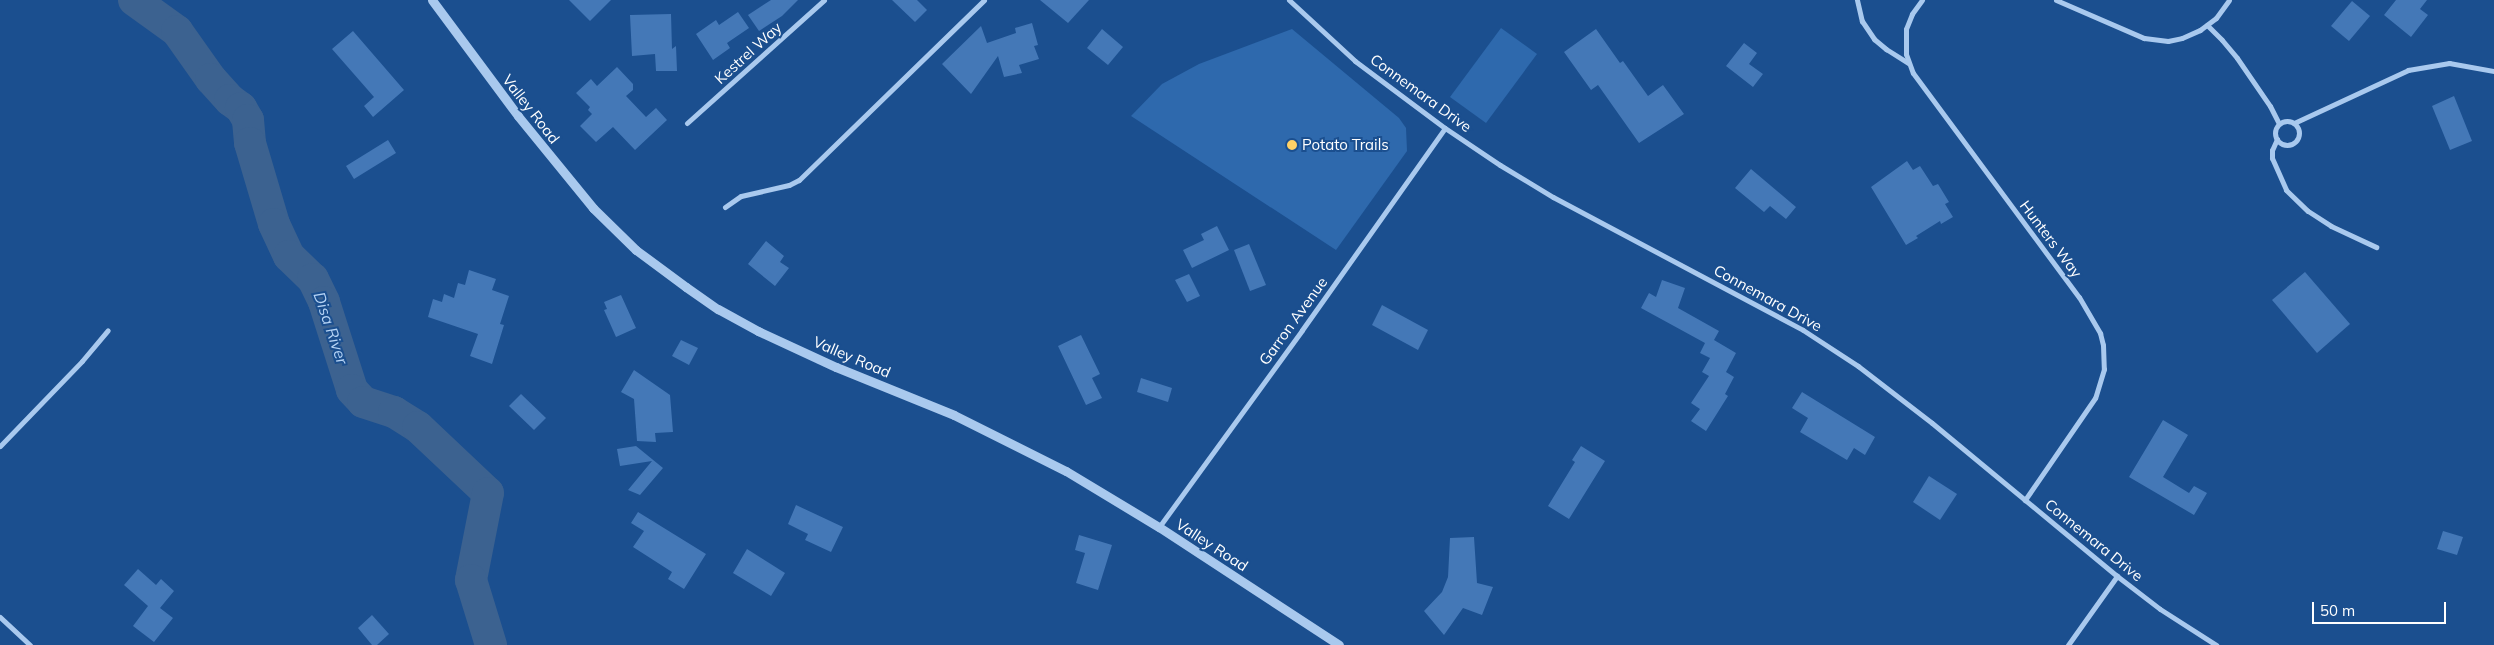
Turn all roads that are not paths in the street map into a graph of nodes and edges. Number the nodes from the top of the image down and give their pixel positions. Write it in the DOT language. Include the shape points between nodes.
graph roads {
  1 [pos="432,0"];
  2 [pos="824,0"];
  3 [pos="984,0"];
  4 [pos="1289,0"];
  5 [pos="1857,0"];
  6 [pos="1922,0"];
  7 [pos="2056,0"];
  8 [pos="2228,0"];
  9 [pos="2207,25"];
  10 [pos="1908,63"];
  11 [pos="2494,71"];
  12 [pos="687,123"];
  13 [pos="2294,123"];
  14 [pos="2279,124"];
  15 [pos="1445,128"];
  16 [pos="2277,139"];
  17 [pos="725,207"];
  18 [pos="2376,246"];
  19 [pos="108,330"];
  20 [pos="0,446"];
  21 [pos="2025,500"];
  22 [pos="1159,527"];
  23 [pos="2117,576"];
  24 [pos="0,617"];
  25 [pos="30,645"];
  26 [pos="1339,645"];
  27 [pos="2068,645"];
  28 [pos="2216,645"];
  1 -- 22 [label="street, Valley Road" via="518,116 593,208 636,250 686,287 718,309 779,341 1020,446"];
  2 -- 12 [label="street, Kestrel Way"];
  3 -- 17 [label="street" via="799,180 789,186 741,196"];
  4 -- 15 [label="street, Connemara Drive" via="1356,61"];
  5 -- 10 [label="street" via="1862,21 1874,39"];
  6 -- 10 [label="street, Hunters Way" via="1906,29"];
  7 -- 9 [label="street" via="2150,39 2177,40"];
  8 -- 9 [label="street"];
  9 -- 14 [label="street" via="2237,58"];
  10 -- 21 [label="street, Hunters Way" via="1922,88 2079,297 2100,333 2104,369 2095,398"];
  11 -- 13 [label="street" via="2449,63 2408,70"];
  13 -- 14 [label="street"];
  13 -- 16 [label="street" via="2299,132 2295,141 2286,145"];
  14 -- 16 [label="street"];
  15 -- 21 [label="street, Connemara Drive" via="1553,196 1803,330 1858,366"];
  15 -- 22 [label="street, Garron Avenue"];
  16 -- 18 [label="street" via="2272,158 2286,190 2323,221"];
  19 -- 20 [label="street"];
  21 -- 23 [label="street, Connemara Drive"];
  22 -- 26 [label="street, Valley Road"];
  23 -- 27 [label="street"];
  23 -- 28 [label="street, Connemara Drive"];
  24 -- 25 [label="street"];
}
